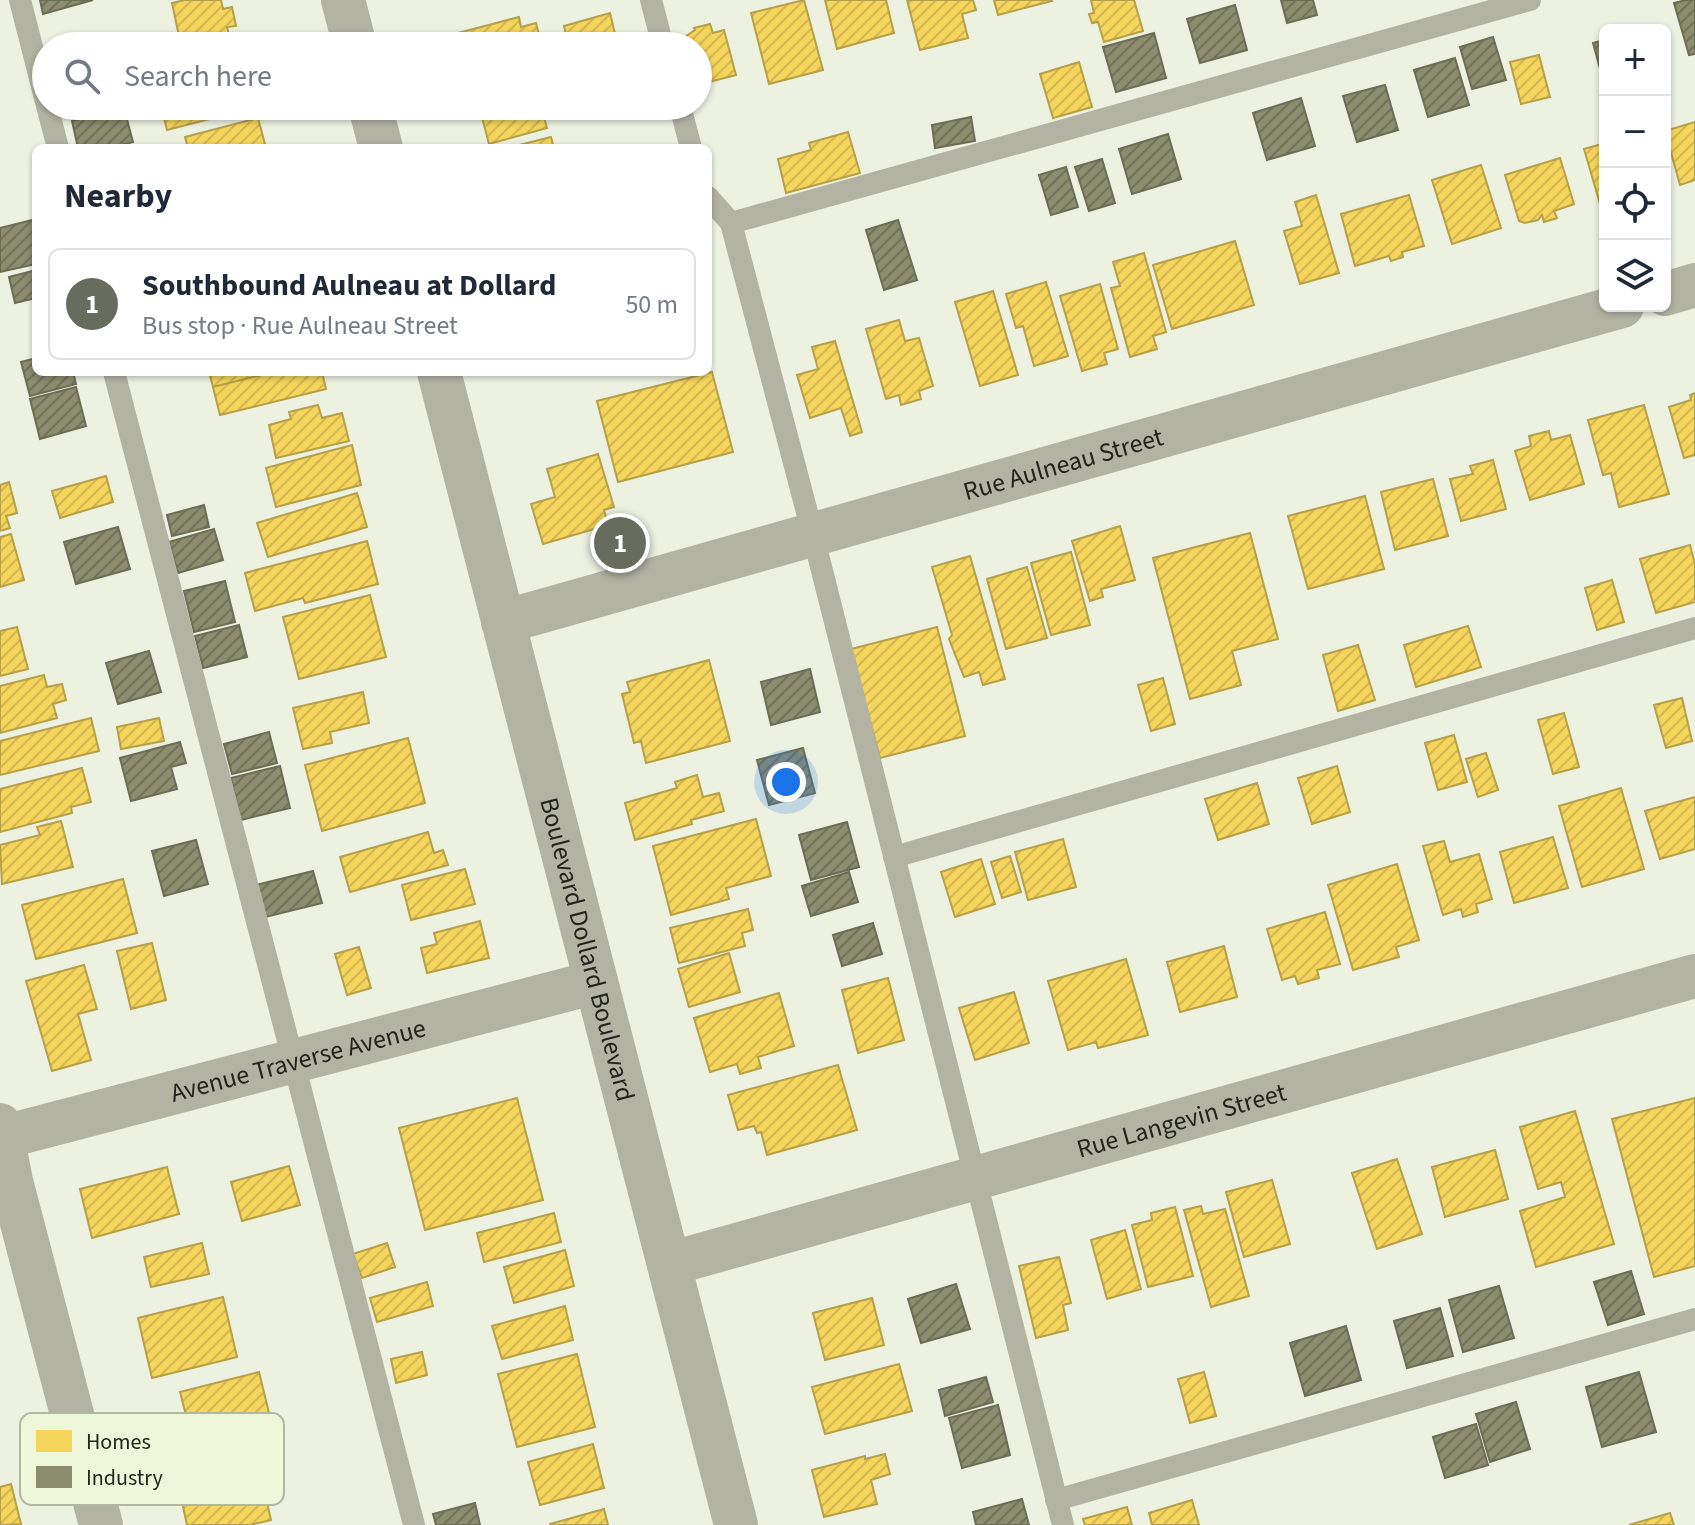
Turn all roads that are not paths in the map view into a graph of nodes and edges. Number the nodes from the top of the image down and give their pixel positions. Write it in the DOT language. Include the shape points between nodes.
graph roads {
  1 [pos="20,0"];
  2 [pos="343,0"];
  3 [pos="651,0"];
  4 [pos="1530,0"];
  5 [pos="351,32"];
  6 [pos="659,32"];
  7 [pos="32,48"];
  8 [pos="50,120"];
  9 [pos="374,120"];
  10 [pos="684,120"];
  11 [pos="57,144"];
  12 [pos="380,144"];
  13 [pos="690,144"];
  14 [pos="712,202"];
  15 [pos="731,223"];
  16 [pos="1695,285"];
  17 [pos="1671,292"];
  18 [pos="1601,312"];
  19 [pos="115,376"];
  20 [pos="440,376"];
  21 [pos="813,535"];
  22 [pos="503,622"];
  23 [pos="1695,628"];
  24 [pos="894,857"];
  25 [pos="1695,976"];
  26 [pos="596,982"];
  27 [pos="293,1061"];
  28 [pos="1,1133"];
  29 [pos="975,1178"];
  30 [pos="669,1264"];
  31 [pos="1695,1319"];
  32 [pos="72,1413"];
  33 [pos="1056,1500"];
  34 [pos="96,1505"];
  35 [pos="101,1525"];
  36 [pos="414,1525"];
  37 [pos="736,1525"];
  38 [pos="1063,1525"];
  1 -- 7 [label="lane"];
  2 -- 5 [label="street"];
  3 -- 6 [label="lane"];
  4 -- 15 [label="lane"];
  8 -- 11 [label="lane"];
  9 -- 12 [label="street"];
  10 -- 13 [label="lane"];
  14 -- 15 [label="lane"];
  15 -- 21 [label="lane"];
  16 -- 17 [label="street"];
  18 -- 21 [label="street, Rue Aulneau Street"];
  19 -- 27 [label="lane"];
  20 -- 22 [label="street, Boulevard Dollard Boulevard"];
  21 -- 22 [label="street, Rue Aulneau Street"];
  21 -- 24 [label="lane"];
  22 -- 26 [label="street, Boulevard Dollard Boulevard"];
  23 -- 24 [label="lane"];
  24 -- 29 [label="lane"];
  25 -- 29 [label="street, Rue Langevin Street"];
  26 -- 27 [label="street, Avenue Traverse Avenue"];
  26 -- 30 [label="street, Boulevard Dollard Boulevard"];
  27 -- 28 [label="street, Avenue Traverse Avenue"];
  27 -- 36 [label="lane"];
  28 -- 32 [label="street"];
  29 -- 30 [label="street, Rue Langevin Street"];
  29 -- 33 [label="lane"];
  30 -- 37 [label="street, Boulevard Dollard Boulevard"];
  31 -- 33 [label="lane"];
  33 -- 38 [label="lane"];
  34 -- 35 [label="street"];
}
